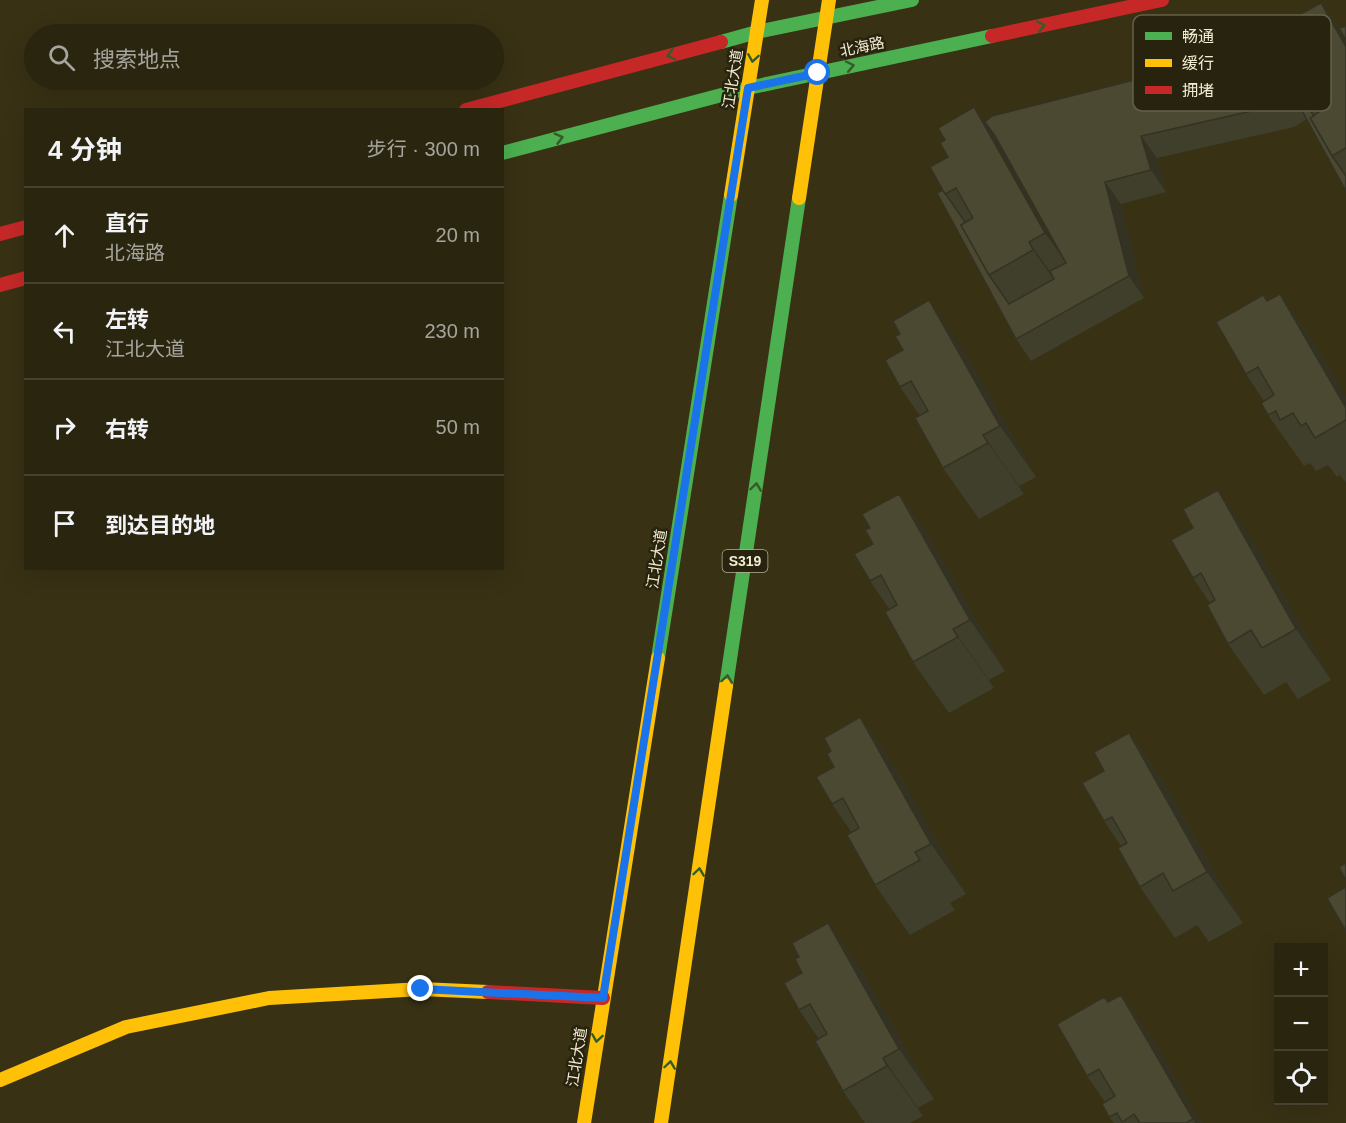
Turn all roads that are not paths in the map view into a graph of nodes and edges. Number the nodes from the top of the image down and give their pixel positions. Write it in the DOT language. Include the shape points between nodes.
graph roads {
  1 [pos="762,0"];
  2 [pos="829,0"];
  3 [pos="912,0"];
  4 [pos="1162,0"];
  5 [pos="826,18"];
  6 [pos="757,32"];
  7 [pos="818,73"];
  8 [pos="748,88"];
  9 [pos="473,108"];
  10 [pos="504,152"];
  11 [pos="24,228"];
  12 [pos="0,234"];
  13 [pos="24,279"];
  14 [pos="0,285"];
  15 [pos="603,998"];
  16 [pos="0,1080"];
  17 [pos="584,1123"];
  18 [pos="661,1123"];
  1 -- 6 [label="main road, 江北大道"];
  2 -- 5 [label="main road, S319"];
  3 -- 5 [label="main road"];
  7 -- 4 [label="main road, 北海路, one-way"];
  5 -- 6 [label="main road"];
  5 -- 7 [label="main road, S319"];
  6 -- 8 [label="main road, 江北大道, one-way"];
  6 -- 9 [label="main road, one-way"];
  7 -- 8 [label="main road, 北海路"];
  18 -- 7 [label="main road, S319, one-way"];
  10 -- 8 [label="main road, 北海路, one-way"];
  8 -- 15 [label="main road, 江北大道"];
  11 -- 12 [label="main road"];
  13 -- 14 [label="main road"];
  15 -- 16 [label="main road" via="421,989 269,998 126,1027"];
  15 -- 17 [label="main road, 江北大道, one-way"];
}
